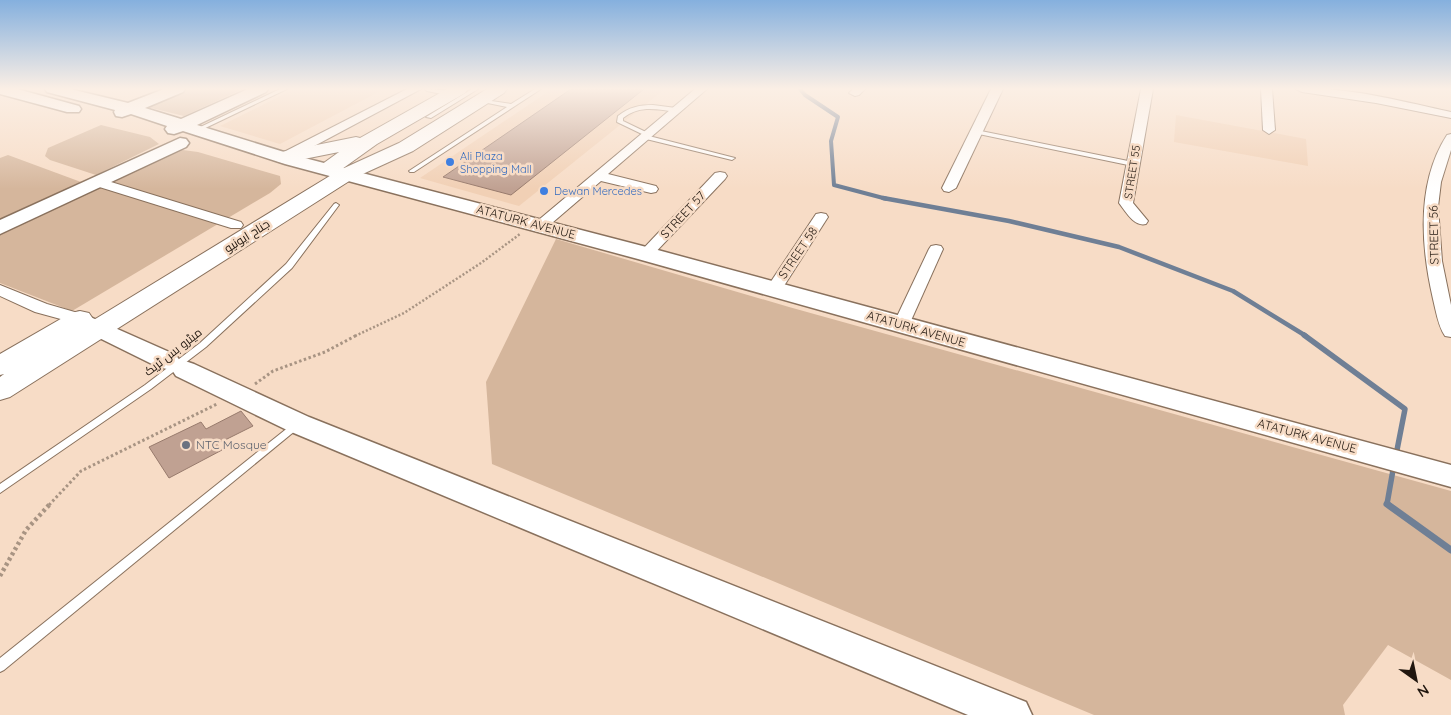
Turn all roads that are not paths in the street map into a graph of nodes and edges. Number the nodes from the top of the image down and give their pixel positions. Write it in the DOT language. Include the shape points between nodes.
graph roads {
  1 [pos="117,122"];
  2 [pos="163,122"];
  3 [pos="193,122"];
  4 [pos="197,122"];
  5 [pos="201,122"];
  6 [pos="352,122"];
  7 [pos="401,122"];
  8 [pos="447,122"];
  9 [pos="463,122"];
  10 [pos="621,122"];
  11 [pos="662,122"];
  12 [pos="981,122"];
  13 [pos="1140,122"];
  14 [pos="1268,122"];
  15 [pos="182,130"];
  16 [pos="1269,130"];
  17 [pos="976,132"];
  18 [pos="646,136"];
  19 [pos="1451,138"];
  20 [pos="370,140"];
  21 [pos="284,158"];
  22 [pos="732,158"];
  23 [pos="1133,164"];
  24 [pos="412,171"];
  25 [pos="599,176"];
  26 [pos="720,176"];
  27 [pos="98,182"];
  28 [pos="329,183"];
  29 [pos="949,188"];
  30 [pos="651,189"];
  31 [pos="821,217"];
  32 [pos="1141,222"];
  33 [pos="236,224"];
  34 [pos="536,225"];
  35 [pos="0,228"];
  36 [pos="936,249"];
  37 [pos="646,254"];
  38 [pos="774,289"];
  39 [pos="0,290"];
  40 [pos="89,324"];
  41 [pos="901,325"];
  42 [pos="1451,332"];
  43 [pos="0,366"];
  44 [pos="0,390"];
  45 [pos="299,424"];
  46 [pos="1451,476"];
  47 [pos="0,489"];
  48 [pos="0,666"];
  49 [pos="1013,715"];
  1 -- 15 [label="street, ATATURK AVENUE" via="150,133"];
  2 -- 15 [label="street, ATATURK AVENUE"];
  3 -- 15 [label="street"];
  4 -- 15 [label="street"];
  5 -- 15 [label="lane"];
  6 -- 21 [label="street"];
  7 -- 20 [label="main road, جناح ایونیو"];
  8 -- 28 [label="main road, جناح ایونیو" via="406,147"];
  9 -- 24 [label="lane"];
  10 -- 18 [label="lane"];
  11 -- 18 [label="street"];
  12 -- 17 [label="street"];
  13 -- 23 [label="street, STREET 55"];
  14 -- 16 [label="street"];
  15 -- 21 [label="street, ATATURK AVENUE"];
  15 -- 27 [label="street"];
  15 -- 28 [label="street, ATATURK AVENUE"];
  17 -- 23 [label="lane"];
  17 -- 29 [label="street"];
  18 -- 22 [label="lane"];
  18 -- 25 [label="street"];
  19 -- 42 [label="street, STREET 56" via="1438,167 1432,232 1436,281"];
  20 -- 21 [label="main road"];
  20 -- 28 [label="main road, جناح ایونیو"];
  21 -- 28 [label="street, ATATURK AVENUE"];
  23 -- 32 [label="street, STREET 55" via="1126,203"];
  25 -- 30 [label="street"];
  25 -- 34 [label="street"];
  26 -- 37 [label="street, STREET 57"];
  27 -- 33 [label="street"];
  27 -- 35 [label="street"];
  28 -- 33 [label="main road, جناح ایونیو"];
  28 -- 34 [label="street, ATATURK AVENUE" via="381,183"];
  28 -- 40 [label="main road, جناح ایونیو"];
  28 -- 47 [label="lane, میٹرو بس ٹریک" via="289,266 204,345"];
  31 -- 38 [label="street, STREET 58"];
  33 -- 40 [label="main road, جناح ایونیو"];
  34 -- 37 [label="street, ATATURK AVENUE"];
  36 -- 41 [label="street"];
  37 -- 38 [label="street, ATATURK AVENUE"];
  38 -- 41 [label="street, ATATURK AVENUE"];
  39 -- 40 [label="street"];
  40 -- 43 [label="main road, جناح ایونیو"];
  40 -- 44 [label="main road, جناح ایونیو"];
  40 -- 45 [label="street"];
  41 -- 46 [label="street, ATATURK AVENUE"];
  45 -- 48 [label="lane"];
  45 -- 49 [label="street"];
}
